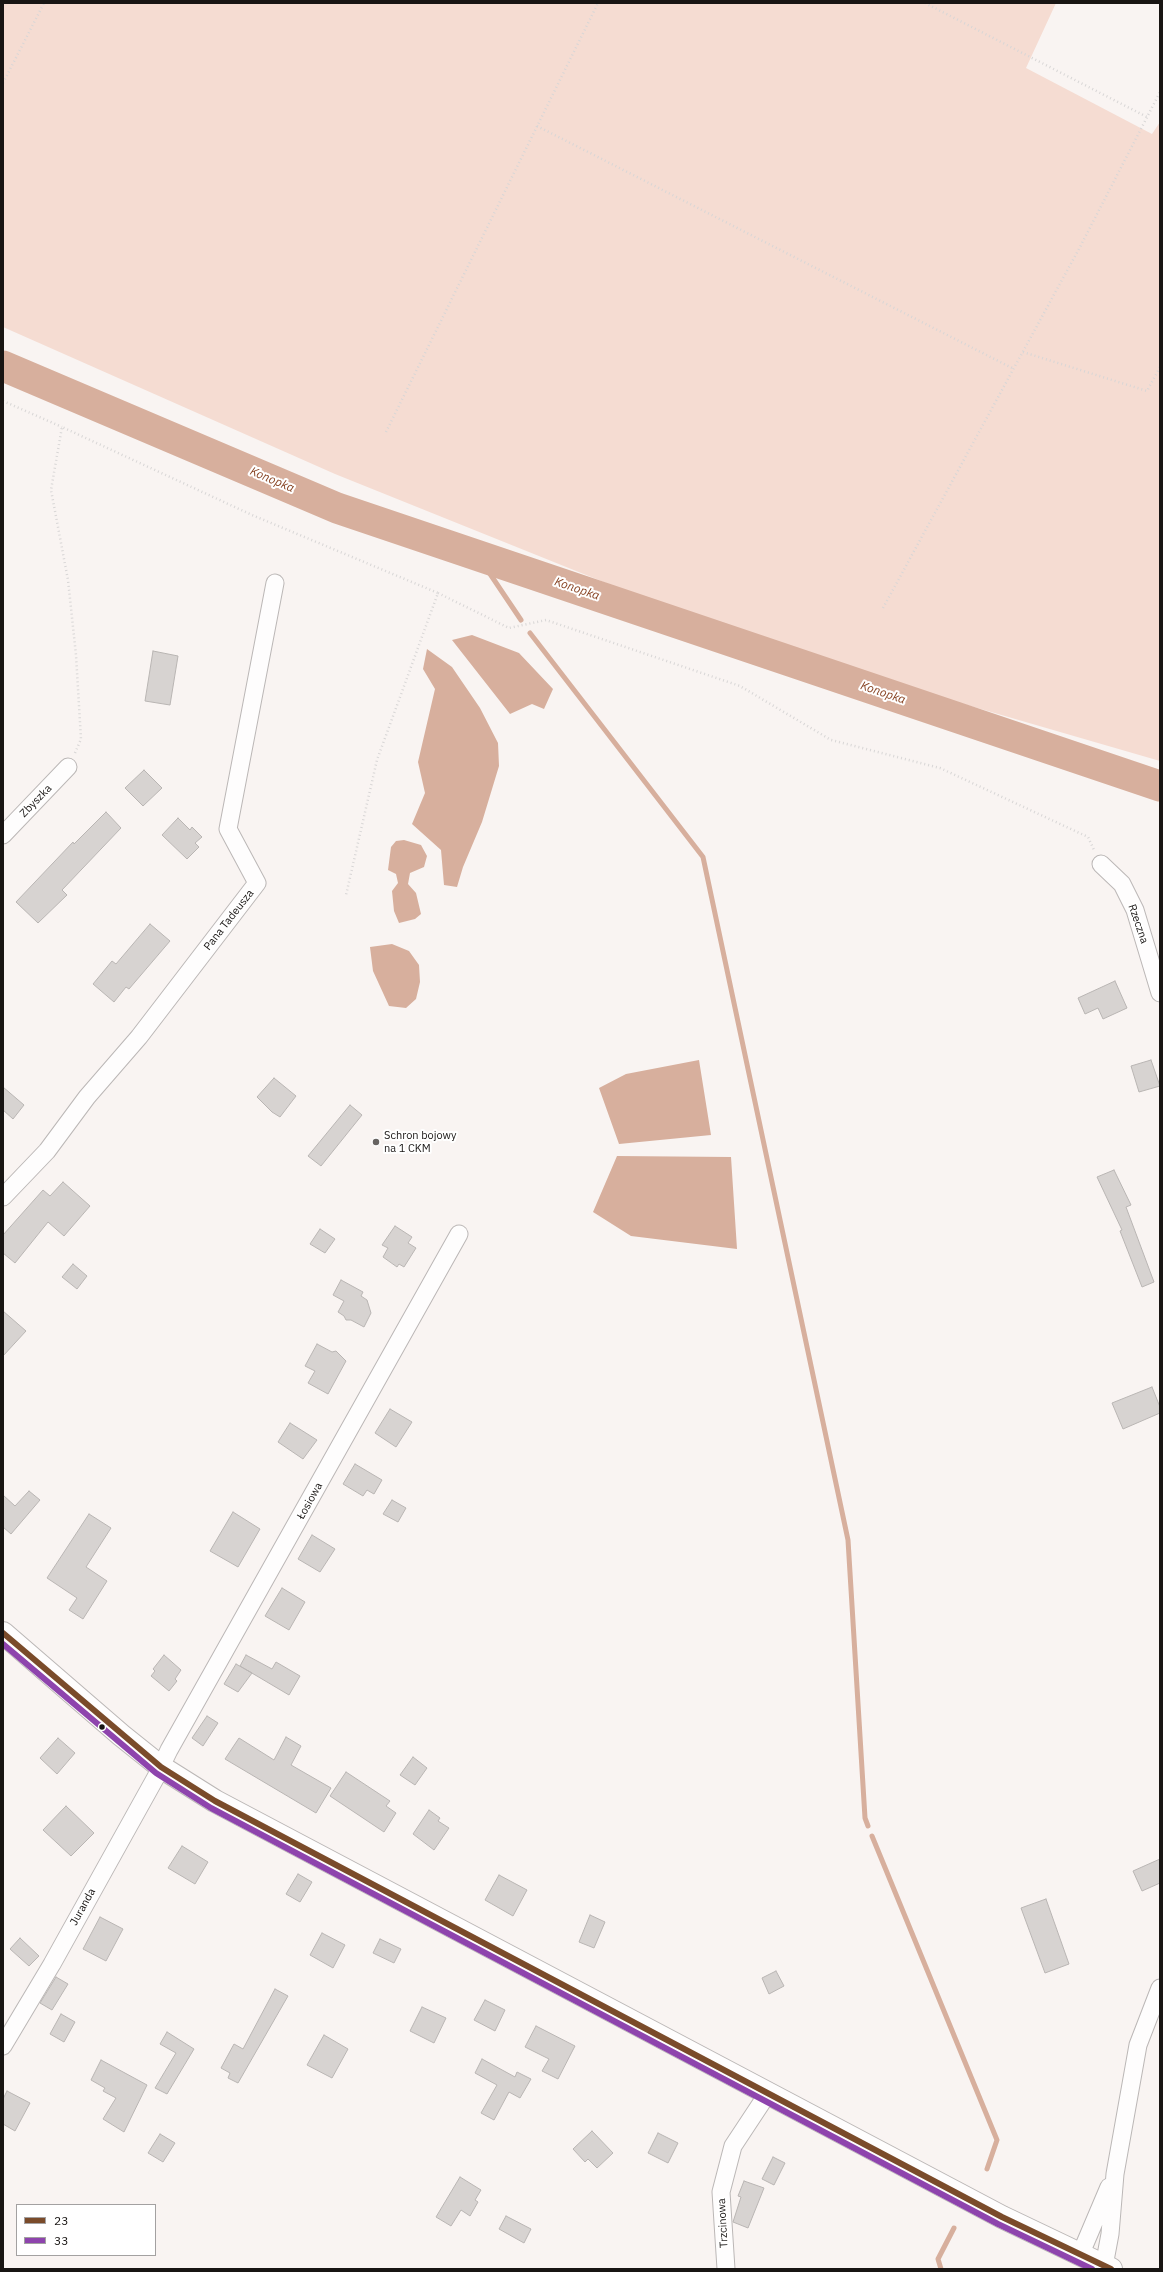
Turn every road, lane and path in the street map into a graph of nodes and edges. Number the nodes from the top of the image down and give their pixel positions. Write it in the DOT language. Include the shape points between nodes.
graph roads {
  1 [pos="44,3"];
  2 [pos="598,3"];
  3 [pos="925,3"];
  4 [pos="3,83"];
  5 [pos="1160,92"];
  6 [pos="1147,117"];
  7 [pos="537,126"];
  8 [pos="1023,352"];
  9 [pos="1160,367"];
  10 [pos="1014,369"];
  11 [pos="3,402"];
  12 [pos="62,427"];
  13 [pos="386,432"];
  14 [pos="275,583"];
  15 [pos="438,593"];
  16 [pos="884,608"];
  17 [pos="68,766"];
  18 [pos="3,835"];
  19 [pos="1101,864"];
  20 [pos="346,895"];
  21 [pos="1160,993"];
  22 [pos="3,1197"];
  23 [pos="459,1234"];
  24 [pos="3,1633"];
  25 [pos="162,1767"];
  26 [pos="1160,1988"];
  27 [pos="3,2046"];
  28 [pos="768,2093"];
  29 [pos="1115,2174"];
  30 [pos="1081,2253"];
  31 [pos="1107,2267"];
  32 [pos="726,2269"];
  1 -- 4 [label="path"];
  2 -- 7 [label="path"];
  3 -- 6 [label="path"];
  5 -- 6 [label="path"];
  6 -- 8 [label="path"];
  7 -- 10 [label="path"];
  7 -- 13 [label="path"];
  8 -- 9 [label="path" via="1147,390"];
  8 -- 10 [label="path"];
  10 -- 16 [label="path"];
  11 -- 12 [label="path"];
  12 -- 15 [label="path" via="252,515"];
  12 -- 17 [label="path" via="51,490 68,580 81,739"];
  14 -- 22 [label="street, Pana Tadeusza" via="228,829 257,883 139,1037 87,1097 47,1151"];
  15 -- 19 [label="path" via="509,628 546,620 740,686 831,740 940,768 1088,837"];
  15 -- 20 [label="path" via="377,760"];
  17 -- 18 [label="street, Zbyszka"];
  19 -- 21 [label="street, Rzeczna" via="1122,884 1135,910"];
  23 -- 25 [label="street, Łosiowa" via="169,1750"];
  24 -- 25 [label="main road" via="96,1716"];
  25 -- 27 [label="street, Juranda"];
  25 -- 28 [label="main road" via="215,1801 317,1857"];
  26 -- 29 [label="street" via="1138,2046"];
  28 -- 30 [label="main road" via="1002,2216"];
  28 -- 32 [label="street, Trzcinowa" via="733,2146 721,2192"];
  29 -- 30 [label="street"];
  29 -- 31 [label="street"];
  30 -- 31 [label="main road"];
}
